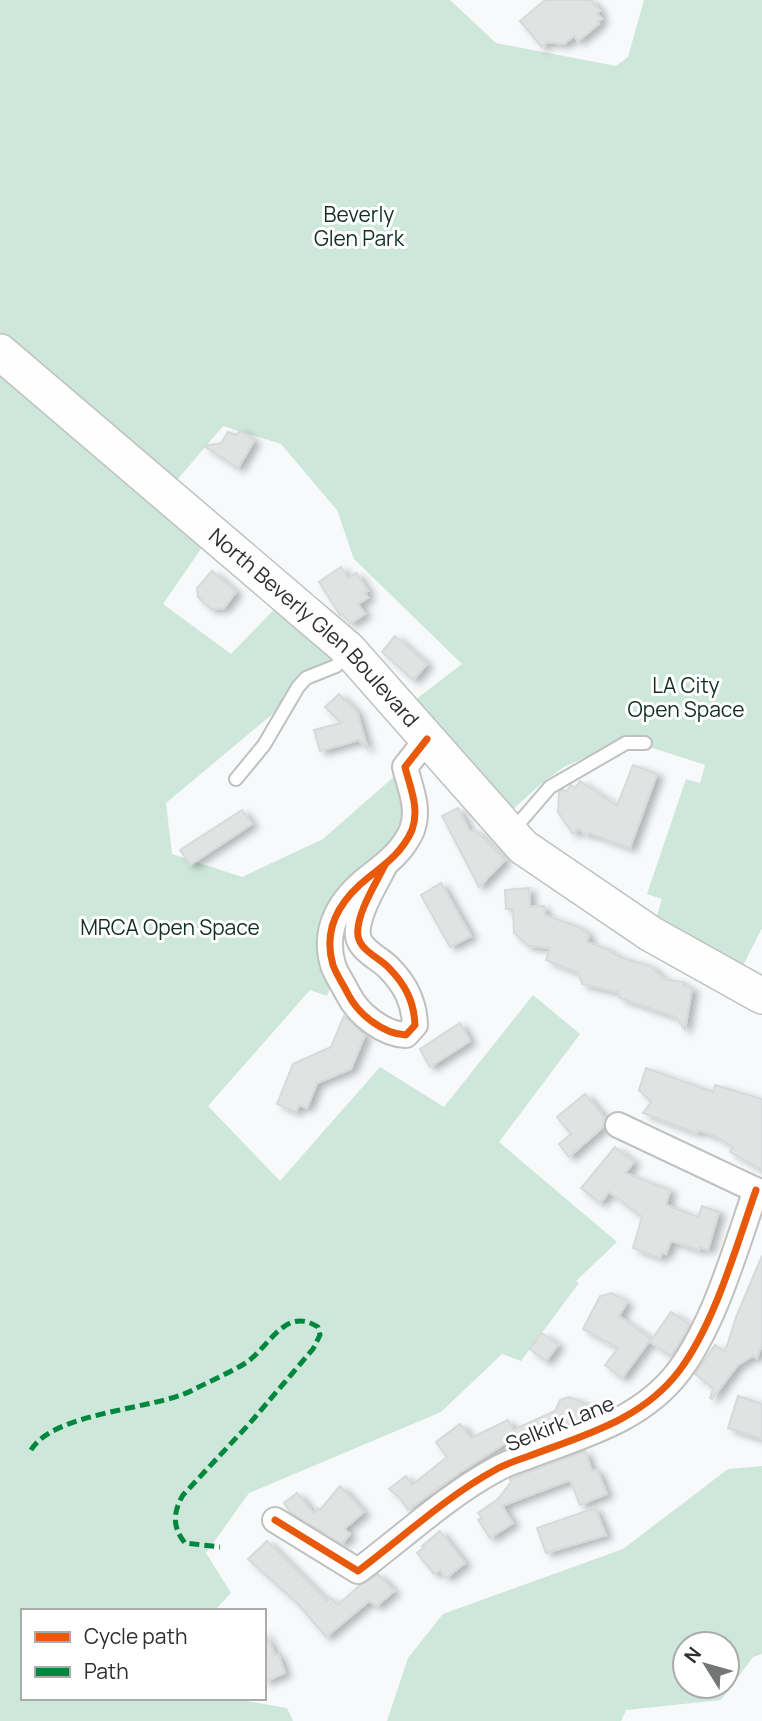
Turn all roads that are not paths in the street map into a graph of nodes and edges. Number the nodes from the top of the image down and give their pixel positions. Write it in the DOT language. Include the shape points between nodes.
graph roads {
  1 [pos="0,352"];
  2 [pos="349,650"];
  3 [pos="427,739"];
  4 [pos="645,743"];
  5 [pos="236,779"];
  6 [pos="511,833"];
  7 [pos="385,865"];
  8 [pos="762,996"];
  9 [pos="618,1125"];
  10 [pos="759,1192"];
  11 [pos="275,1520"];
  1 -- 2 [label="main road, North Beverly Glen Boulevard"];
  2 -- 3 [label="main road, North Beverly Glen Boulevard"];
  2 -- 5 [label="lane" via="336,666 306,678 298,687 264,745"];
  3 -- 6 [label="main road, North Beverly Glen Boulevard"];
  3 -- 7 [label="street" via="405,767 416,808 412,829"];
  4 -- 6 [label="lane" via="626,743 550,787"];
  6 -- 8 [label="main road, North Beverly Glen Boulevard" via="523,847 651,934"];
  7 -- 7 [label="street" via="353,889 337,910 329,934 333,965 353,1004 393,1034 406,1035 415,1025 414,1006 406,989 360,945 358,937 363,910"];
  9 -- 10 [label="street"];
  10 -- 11 [label="street, Selkirk Lane" via="701,1332 680,1370 652,1400 620,1421 497,1468 358,1571"];
}
